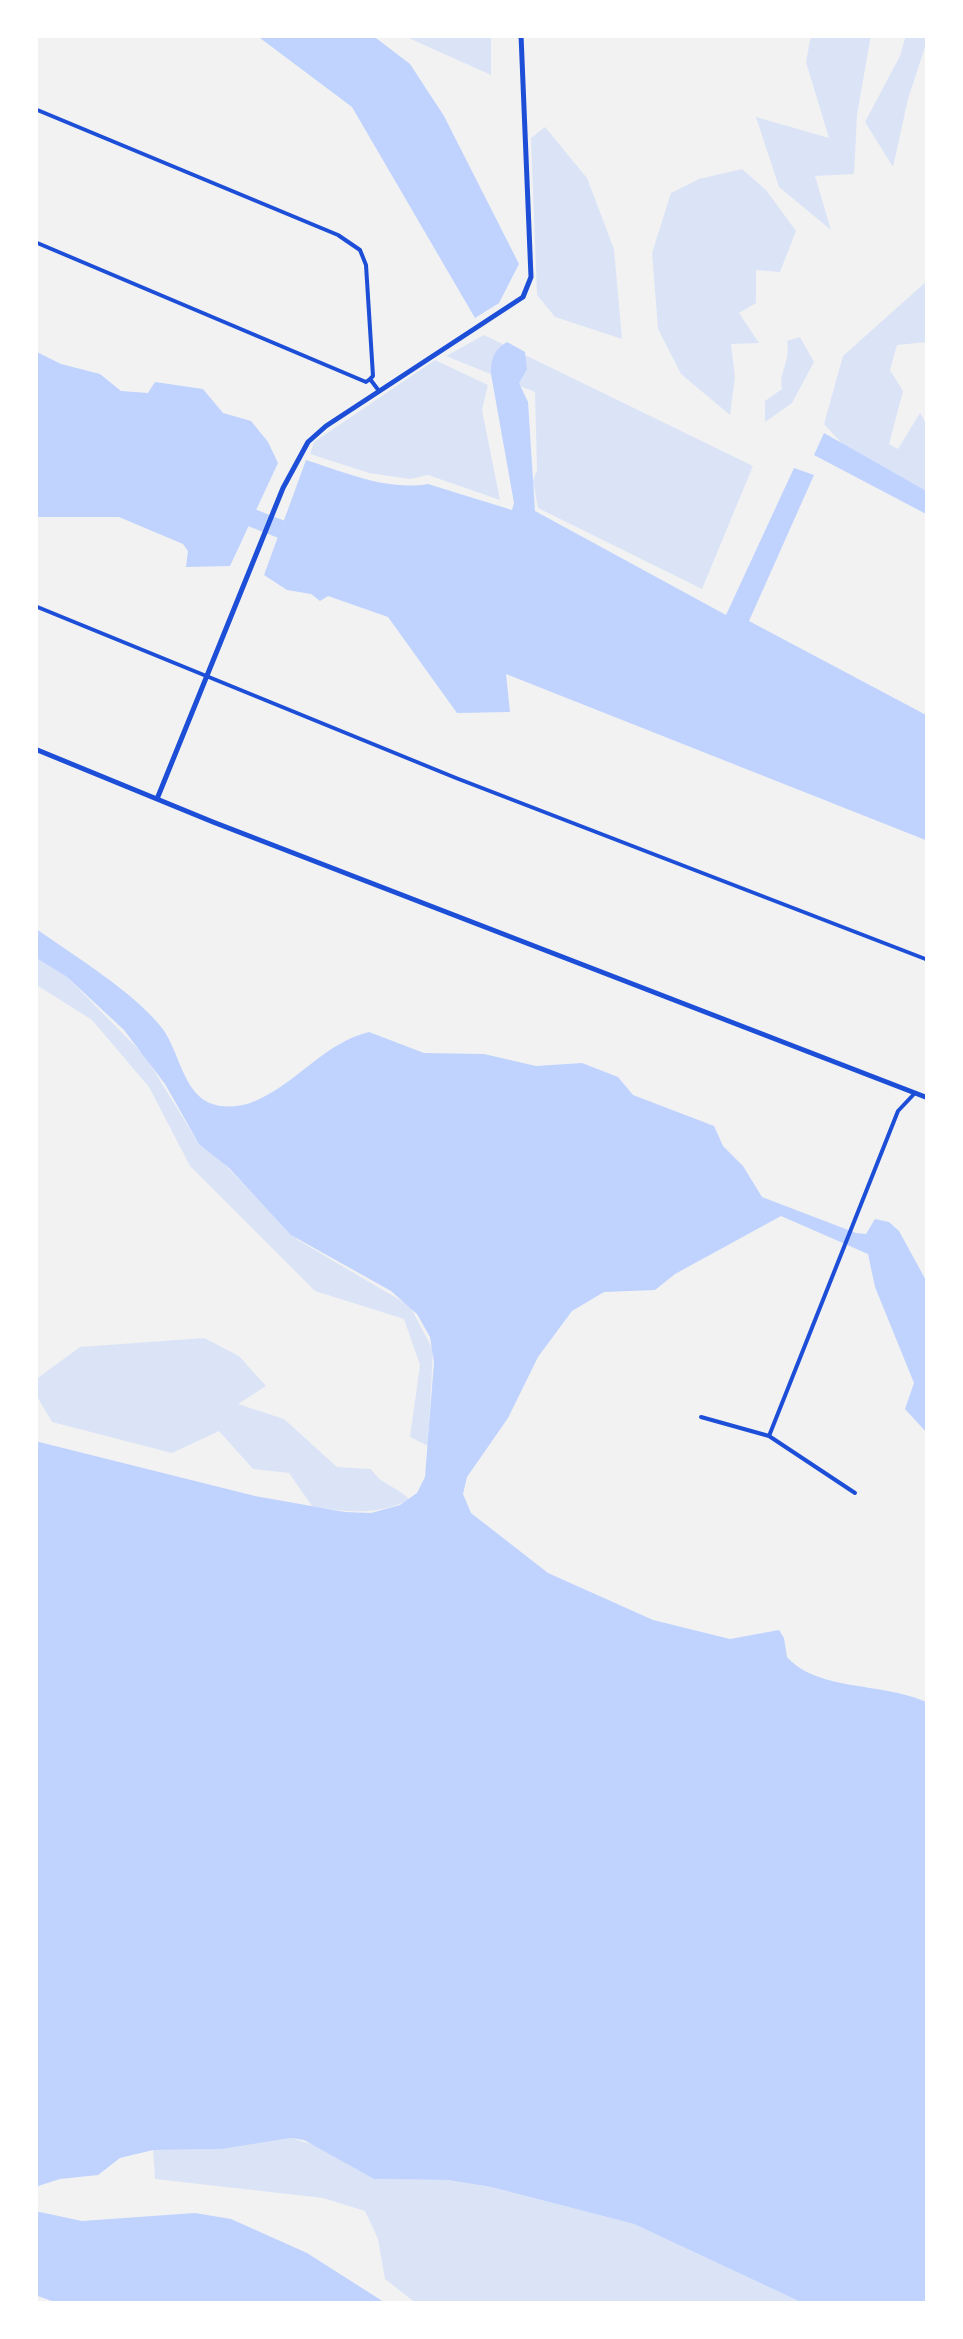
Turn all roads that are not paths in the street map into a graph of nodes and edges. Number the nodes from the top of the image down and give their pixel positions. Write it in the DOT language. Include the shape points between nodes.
graph roads {
  1 [pos="521,35"];
  2 [pos="35,109"];
  3 [pos="35,242"];
  4 [pos="370,379"];
  5 [pos="379,391"];
  6 [pos="35,606"];
  7 [pos="207,676"];
  8 [pos="35,750"];
  9 [pos="157,799"];
  10 [pos="928,960"];
  11 [pos="915,1092"];
  12 [pos="928,1098"];
  13 [pos="701,1417"];
  14 [pos="769,1436"];
  15 [pos="854,1494"];
  1 -- 5 [label="street" via="531,278 505,311"];
  2 -- 4 [label="street" via="281,209 360,250"];
  3 -- 4 [label="street"];
  4 -- 5 [label="street"];
  5 -- 7 [label="street" via="308,442"];
  6 -- 7 [label="street"];
  7 -- 9 [label="street"];
  7 -- 10 [label="street"];
  8 -- 9 [label="street"];
  9 -- 11 [label="street"];
  11 -- 12 [label="street"];
  11 -- 14 [label="street" via="898,1111"];
  13 -- 14 [label="street"];
  14 -- 15 [label="street"];
}
